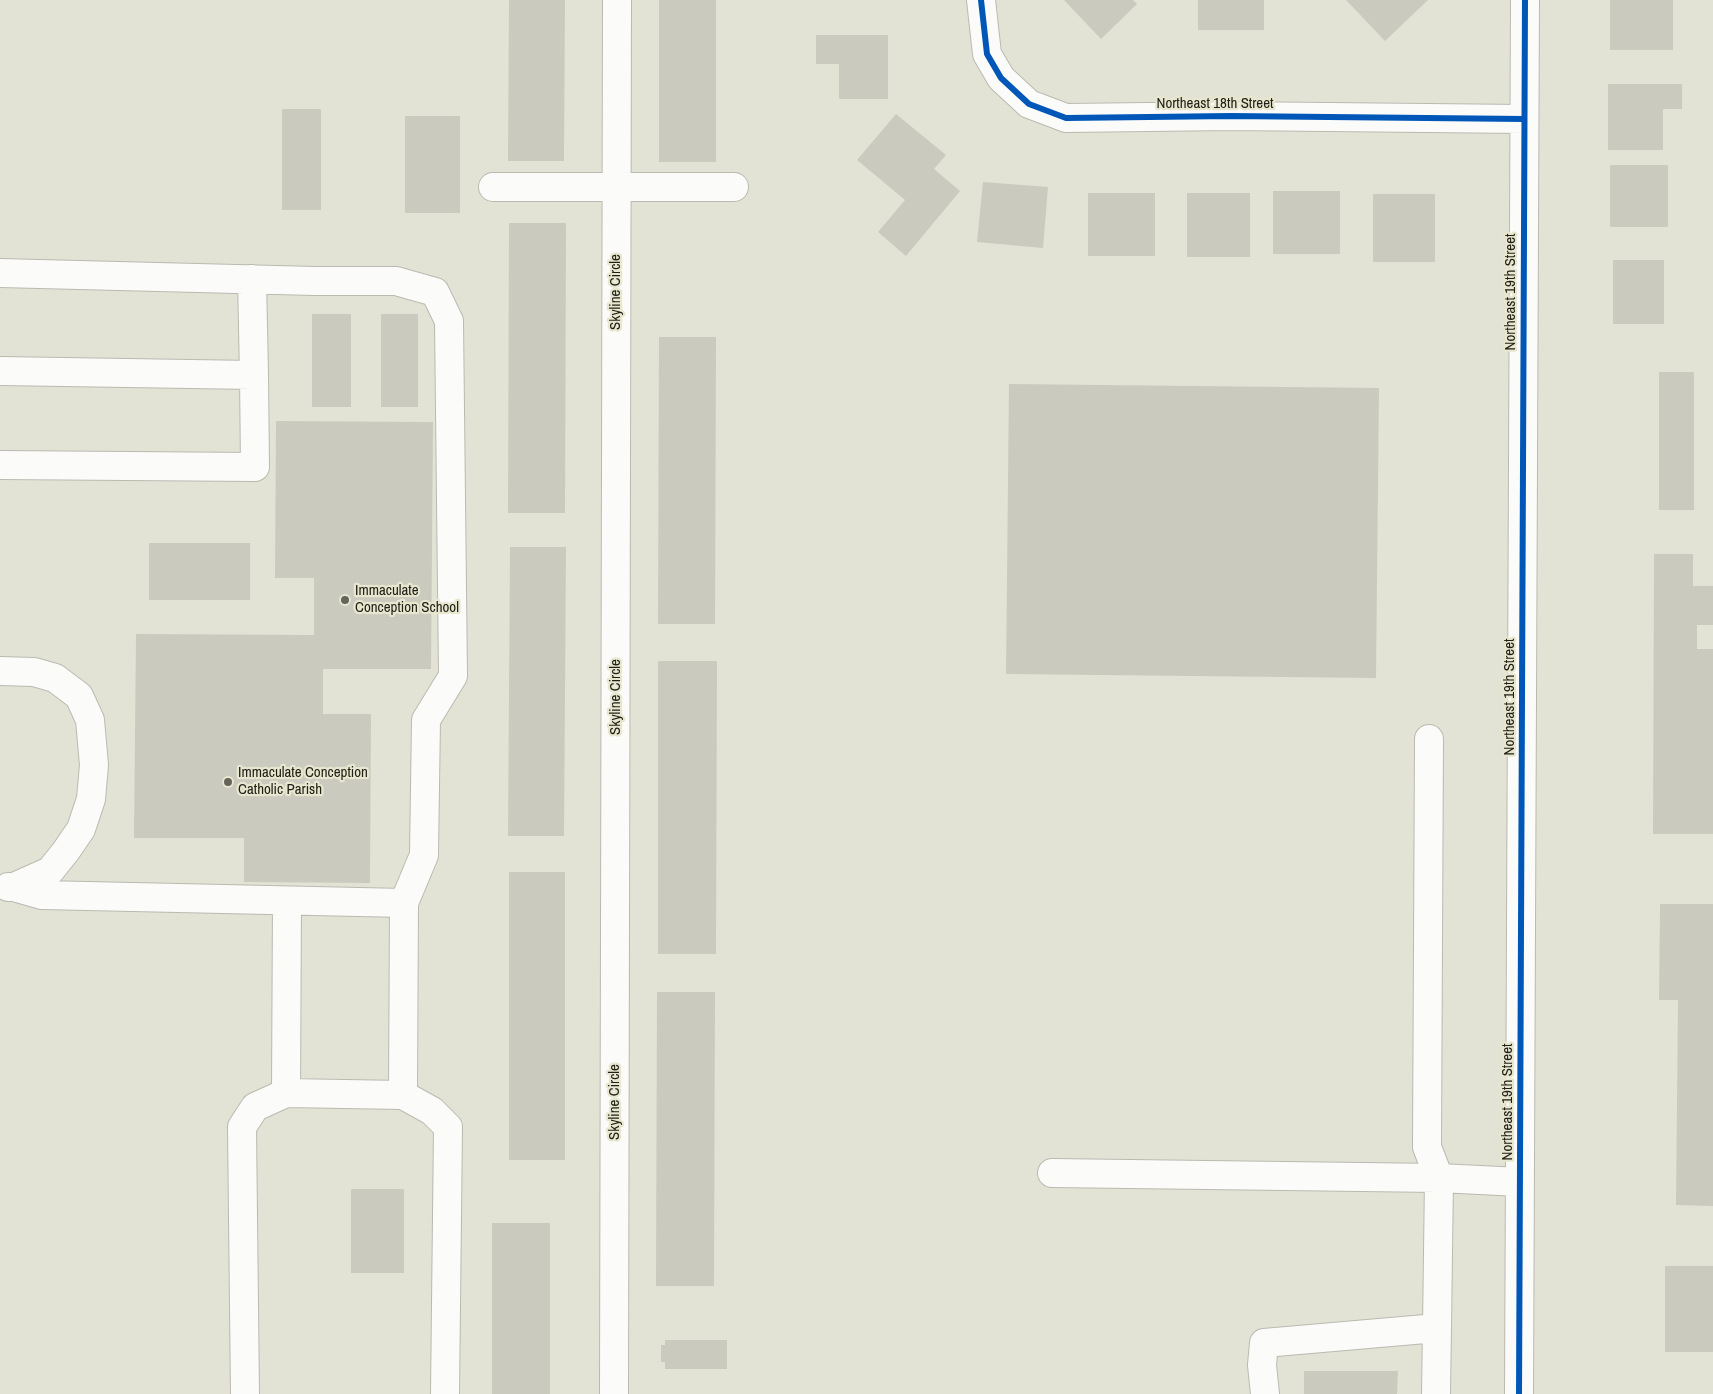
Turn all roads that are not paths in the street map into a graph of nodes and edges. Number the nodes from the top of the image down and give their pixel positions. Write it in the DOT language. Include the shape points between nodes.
graph roads {
  1 [pos="617,0"];
  2 [pos="981,0"];
  3 [pos="1525,0"];
  4 [pos="1524,119"];
  5 [pos="493,187"];
  6 [pos="616,187"];
  7 [pos="734,187"];
  8 [pos="0,273"];
  9 [pos="252,279"];
  10 [pos="0,371"];
  11 [pos="254,375"];
  12 [pos="0,465"];
  13 [pos="0,671"];
  14 [pos="1429,739"];
  15 [pos="7,887"];
  16 [pos="287,901"];
  17 [pos="404,903"];
  18 [pos="286,1093"];
  19 [pos="403,1095"];
  20 [pos="1052,1173"];
  21 [pos="1439,1178"];
  22 [pos="1520,1182"];
  23 [pos="1437,1328"];
  24 [pos="245,1394"];
  25 [pos="445,1394"];
  26 [pos="614,1394"];
  27 [pos="1265,1394"];
  28 [pos="1436,1394"];
  29 [pos="1519,1394"];
  1 -- 6 [label="street, Skyline Circle"];
  2 -- 4 [label="street, Northeast 18th Street" via="987,54 1001,78 1029,104 1066,118"];
  3 -- 4 [label="street, Northeast 19th Street"];
  4 -- 22 [label="street, Northeast 19th Street"];
  5 -- 6 [label="street"];
  6 -- 7 [label="street"];
  6 -- 26 [label="street, Skyline Circle"];
  8 -- 9 [label="street"];
  9 -- 11 [label="street"];
  9 -- 17 [label="street" via="396,281 435,292 449,321 453,676 426,720 424,855"];
  10 -- 11 [label="street"];
  11 -- 12 [label="street" via="254,467"];
  13 -- 15 [label="street" via="34,672 55,678 79,696 90,720 94,764 91,799 81,829 66,851 50,871"];
  14 -- 21 [label="street" via="1427,1148"];
  15 -- 16 [label="street" via="42,895"];
  16 -- 17 [label="street"];
  16 -- 18 [label="street"];
  17 -- 19 [label="street"];
  18 -- 19 [label="street"];
  18 -- 24 [label="street" via="255,1107 242,1127"];
  19 -- 25 [label="street" via="432,1111 448,1127"];
  20 -- 21 [label="street"];
  21 -- 22 [label="street"];
  21 -- 23 [label="street"];
  22 -- 29 [label="street, Northeast 19th Street"];
  23 -- 27 [label="street" via="1264,1343"];
  23 -- 28 [label="street"];
}
